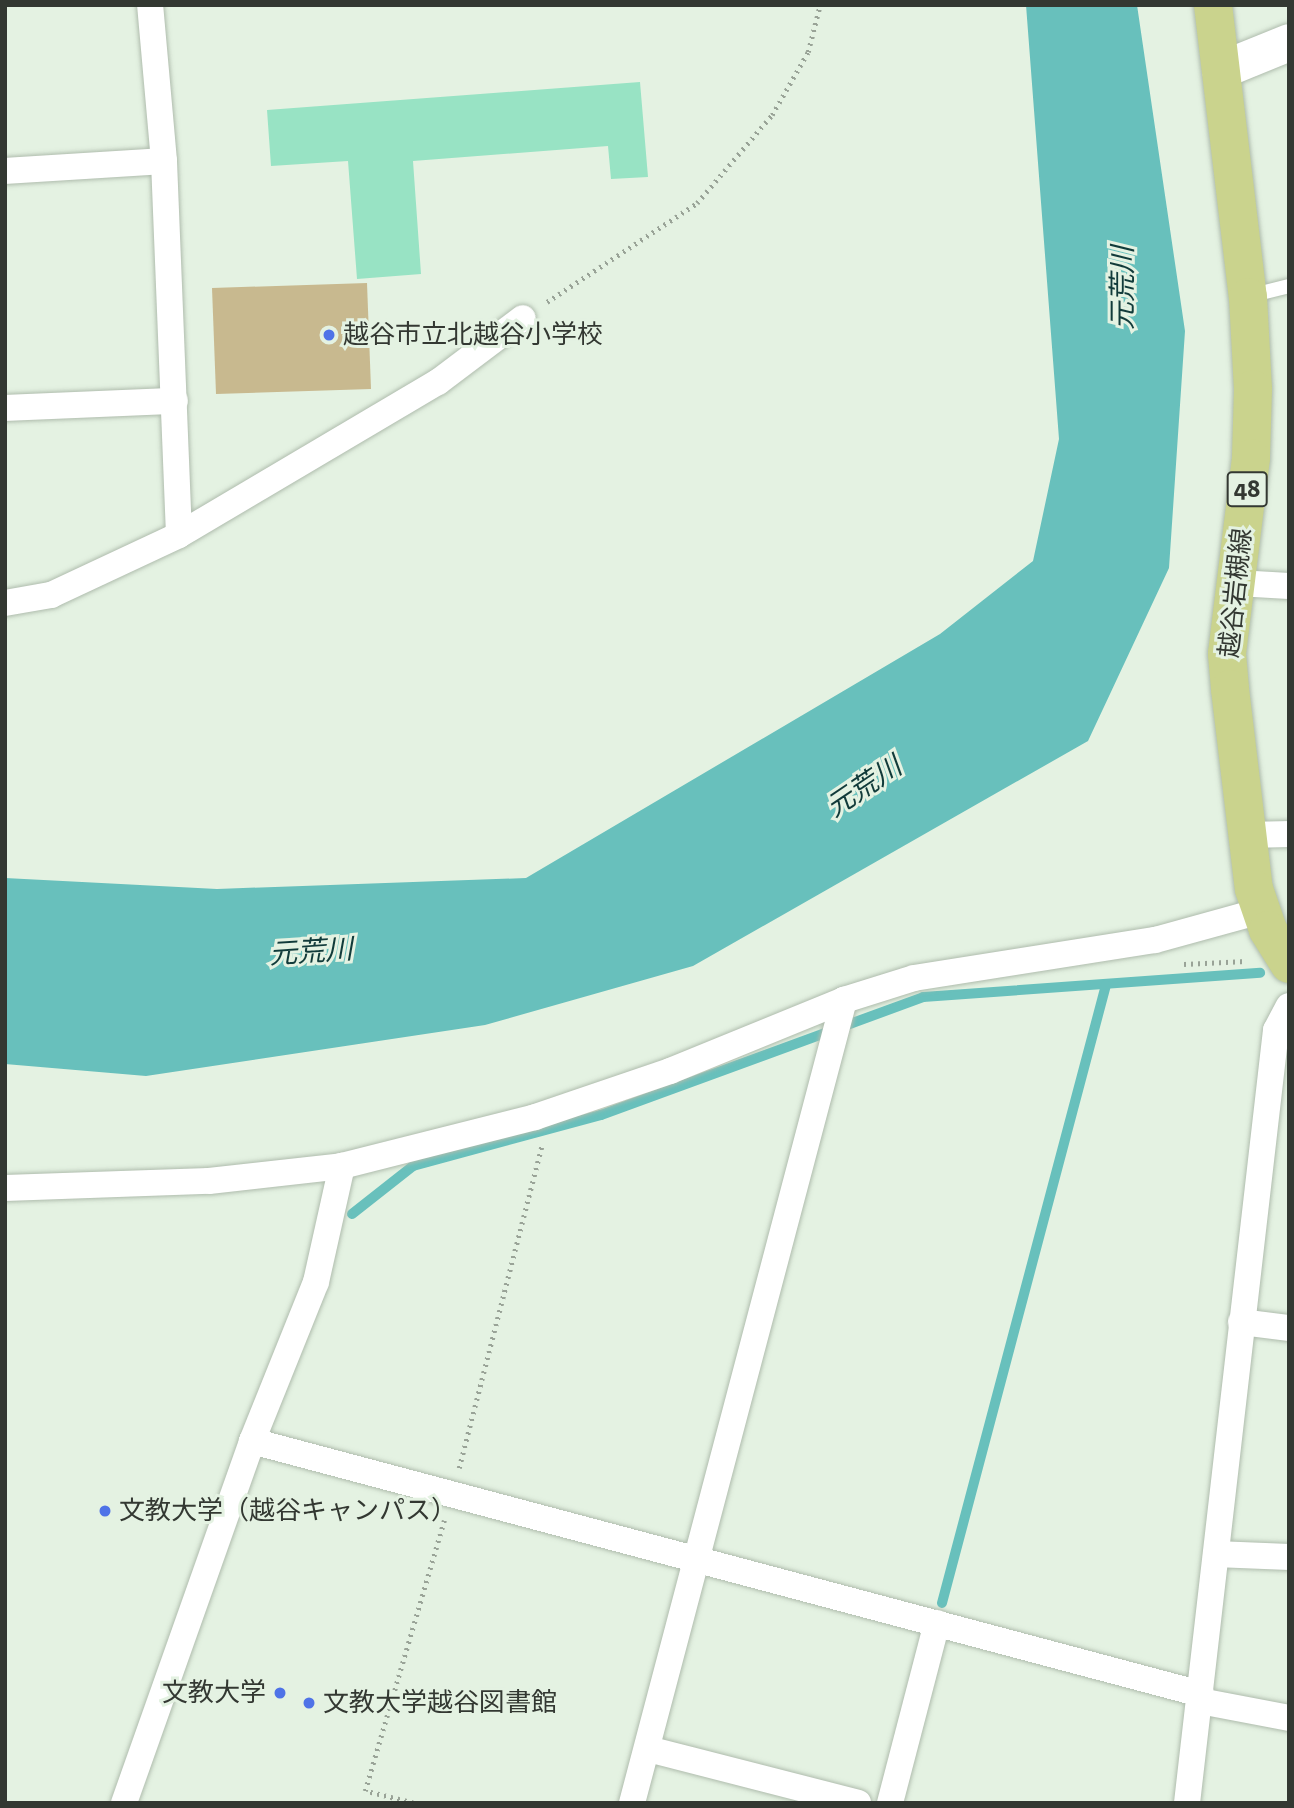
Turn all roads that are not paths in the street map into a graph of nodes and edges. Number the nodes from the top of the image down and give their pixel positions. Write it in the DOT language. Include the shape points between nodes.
graph roads {
  1 [pos="150,5"];
  2 [pos="1213,5"];
  3 [pos="1289,42"];
  4 [pos="1220,70"];
  5 [pos="164,161"];
  6 [pos="5,171"];
  7 [pos="1289,286"];
  8 [pos="1248,296"];
  9 [pos="523,318"];
  10 [pos="175,401"];
  11 [pos="5,408"];
  12 [pos="179,535"];
  13 [pos="1237,583"];
  14 [pos="1289,586"];
  15 [pos="5,603"];
  16 [pos="1289,834"];
  17 [pos="1248,835"];
  18 [pos="1260,911"];
  19 [pos="1289,964"];
  20 [pos="844,1000"];
  21 [pos="1289,1006"];
  22 [pos="342,1166"];
  23 [pos="5,1188"];
  24 [pos="1241,1322"];
  25 [pos="1289,1328"];
  26 [pos="252,1441"];
  27 [pos="1216,1554"];
  28 [pos="1289,1558"];
  29 [pos="696,1562"];
  30 [pos="937,1623"];
  31 [pos="1200,1697"];
  32 [pos="1289,1718"];
  33 [pos="648,1749"];
  34 [pos="124,1803"];
  35 [pos="632,1803"];
  36 [pos="858,1803"];
  37 [pos="890,1803"];
  38 [pos="1186,1803"];
  1 -- 5 [label="street"];
  2 -- 4 [label="main road, 越谷岩槻線 / 48"];
  3 -- 4 [label="street"];
  4 -- 8 [label="main road, 越谷岩槻線 / 48"];
  5 -- 6 [label="street"];
  5 -- 10 [label="street"];
  7 -- 8 [label="lane"];
  8 -- 13 [label="main road, 越谷岩槻線 / 48" via="1251,444"];
  9 -- 12 [label="street" via="438,382"];
  10 -- 11 [label="street"];
  10 -- 12 [label="street"];
  12 -- 15 [label="street" via="51,595"];
  13 -- 14 [label="street"];
  13 -- 17 [label="main road, 越谷岩槻線 / 48" via="1227,654"];
  16 -- 17 [label="street"];
  17 -- 18 [label="main road, 越谷岩槻線 / 48"];
  18 -- 19 [label="main road, 越谷岩槻線 / 48"];
  18 -- 20 [label="street" via="1154,940 914,978"];
  20 -- 22 [label="street" via="670,1071 535,1117"];
  20 -- 29 [label="street"];
  21 -- 24 [label="street" via="1276,1030"];
  22 -- 23 [label="street" via="209,1181"];
  22 -- 26 [label="street" via="316,1282"];
  24 -- 25 [label="street"];
  24 -- 27 [label="street"];
  26 -- 29 [label="street"];
  26 -- 34 [label="street"];
  27 -- 28 [label="street"];
  27 -- 31 [label="street"];
  29 -- 30 [label="street"];
  29 -- 33 [label="street"];
  30 -- 31 [label="street"];
  30 -- 37 [label="street"];
  31 -- 32 [label="street"];
  31 -- 38 [label="street"];
  33 -- 35 [label="street"];
  33 -- 36 [label="street"];
}
